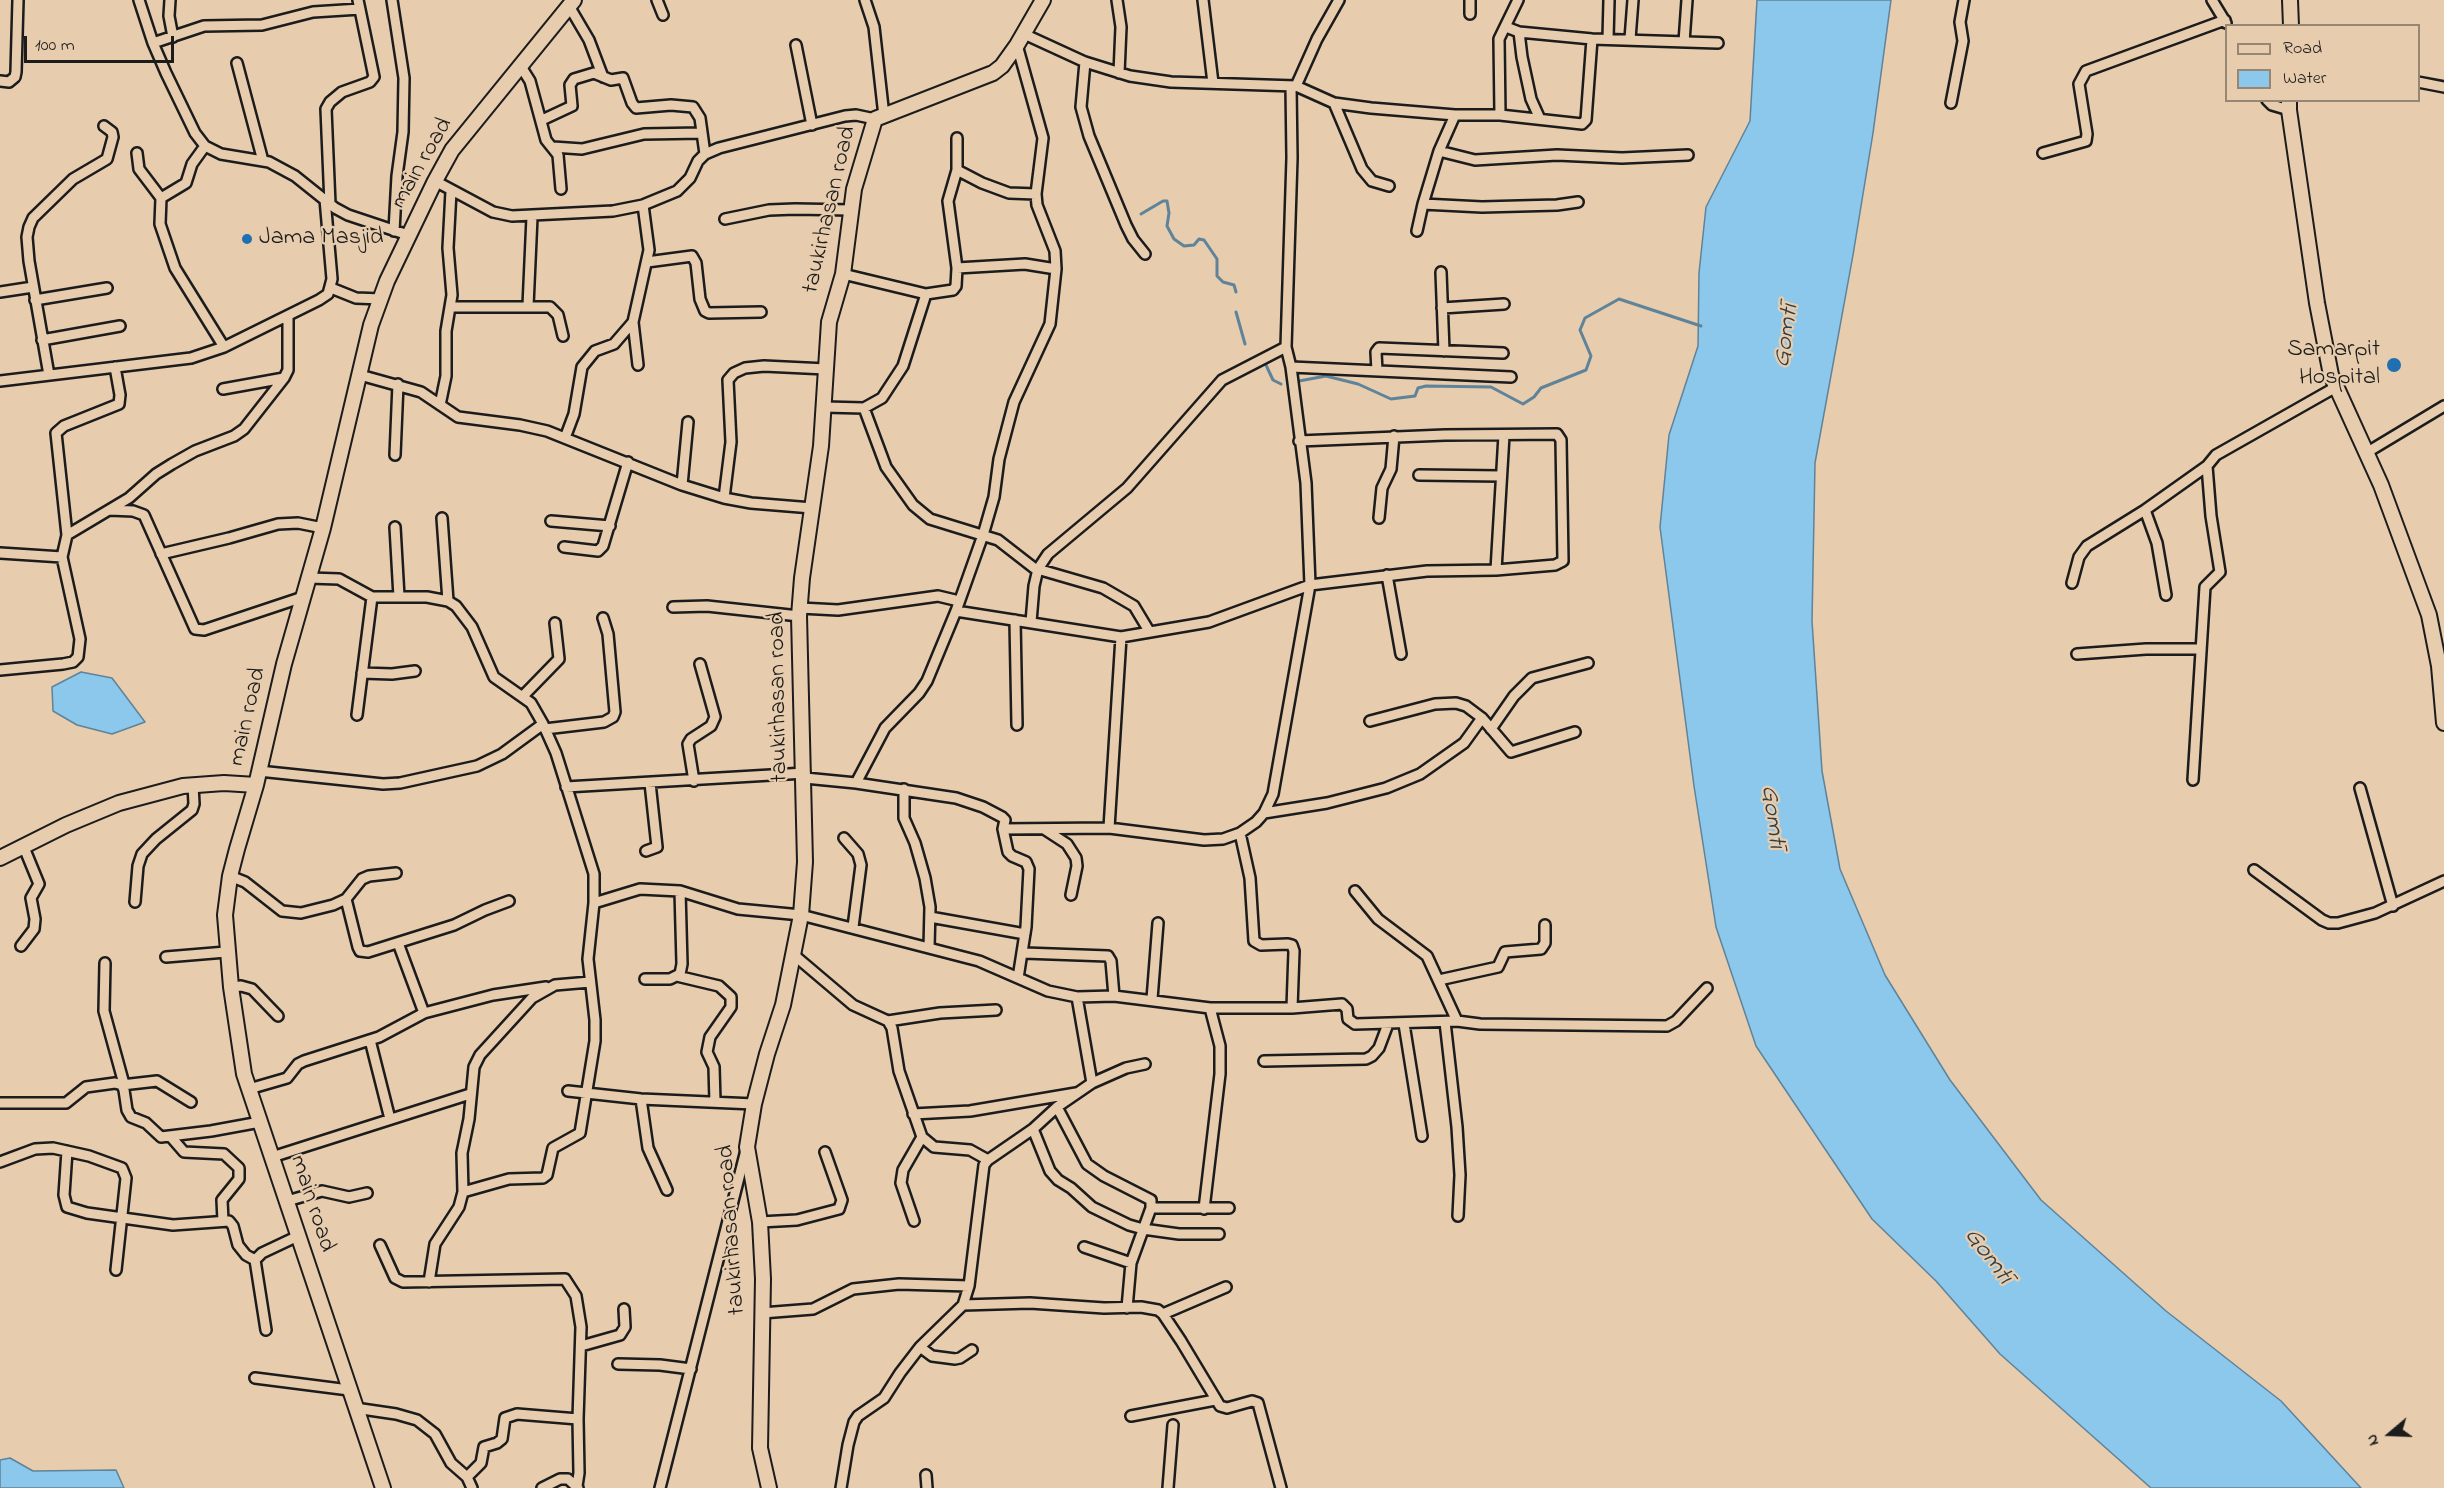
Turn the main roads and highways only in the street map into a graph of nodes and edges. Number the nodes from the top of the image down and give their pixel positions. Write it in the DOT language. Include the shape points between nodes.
graph roads {
  1 [pos="1043,0"];
  2 [pos="2290,0"];
  3 [pos="571,3"];
  4 [pos="2291,24"];
  5 [pos="2289,105"];
  6 [pos="2444,723"];
  7 [pos="256,785"];
  8 [pos="0,858"];
  9 [pos="383,1488"];
  10 [pos="769,1488"];
  1 -- 10 [label="main road, taukirhasan road" via="1021,40 993,73 880,117 854,189 843,274 829,322 822,446 799,612 805,776 801,915 747,1147 760,1222 760,1449"];
  2 -- 4 [label="main road"];
  3 -- 7 [label="main road, main road" via="452,150 401,233 372,325"];
  5 -- 6 [label="main road" via="2331,375 2381,485 2429,615"];
  7 -- 8 [label="main road" via="193,785 119,803"];
  7 -- 9 [label="main road, main road" via="230,876 225,915 238,1042 249,1089"];
}
